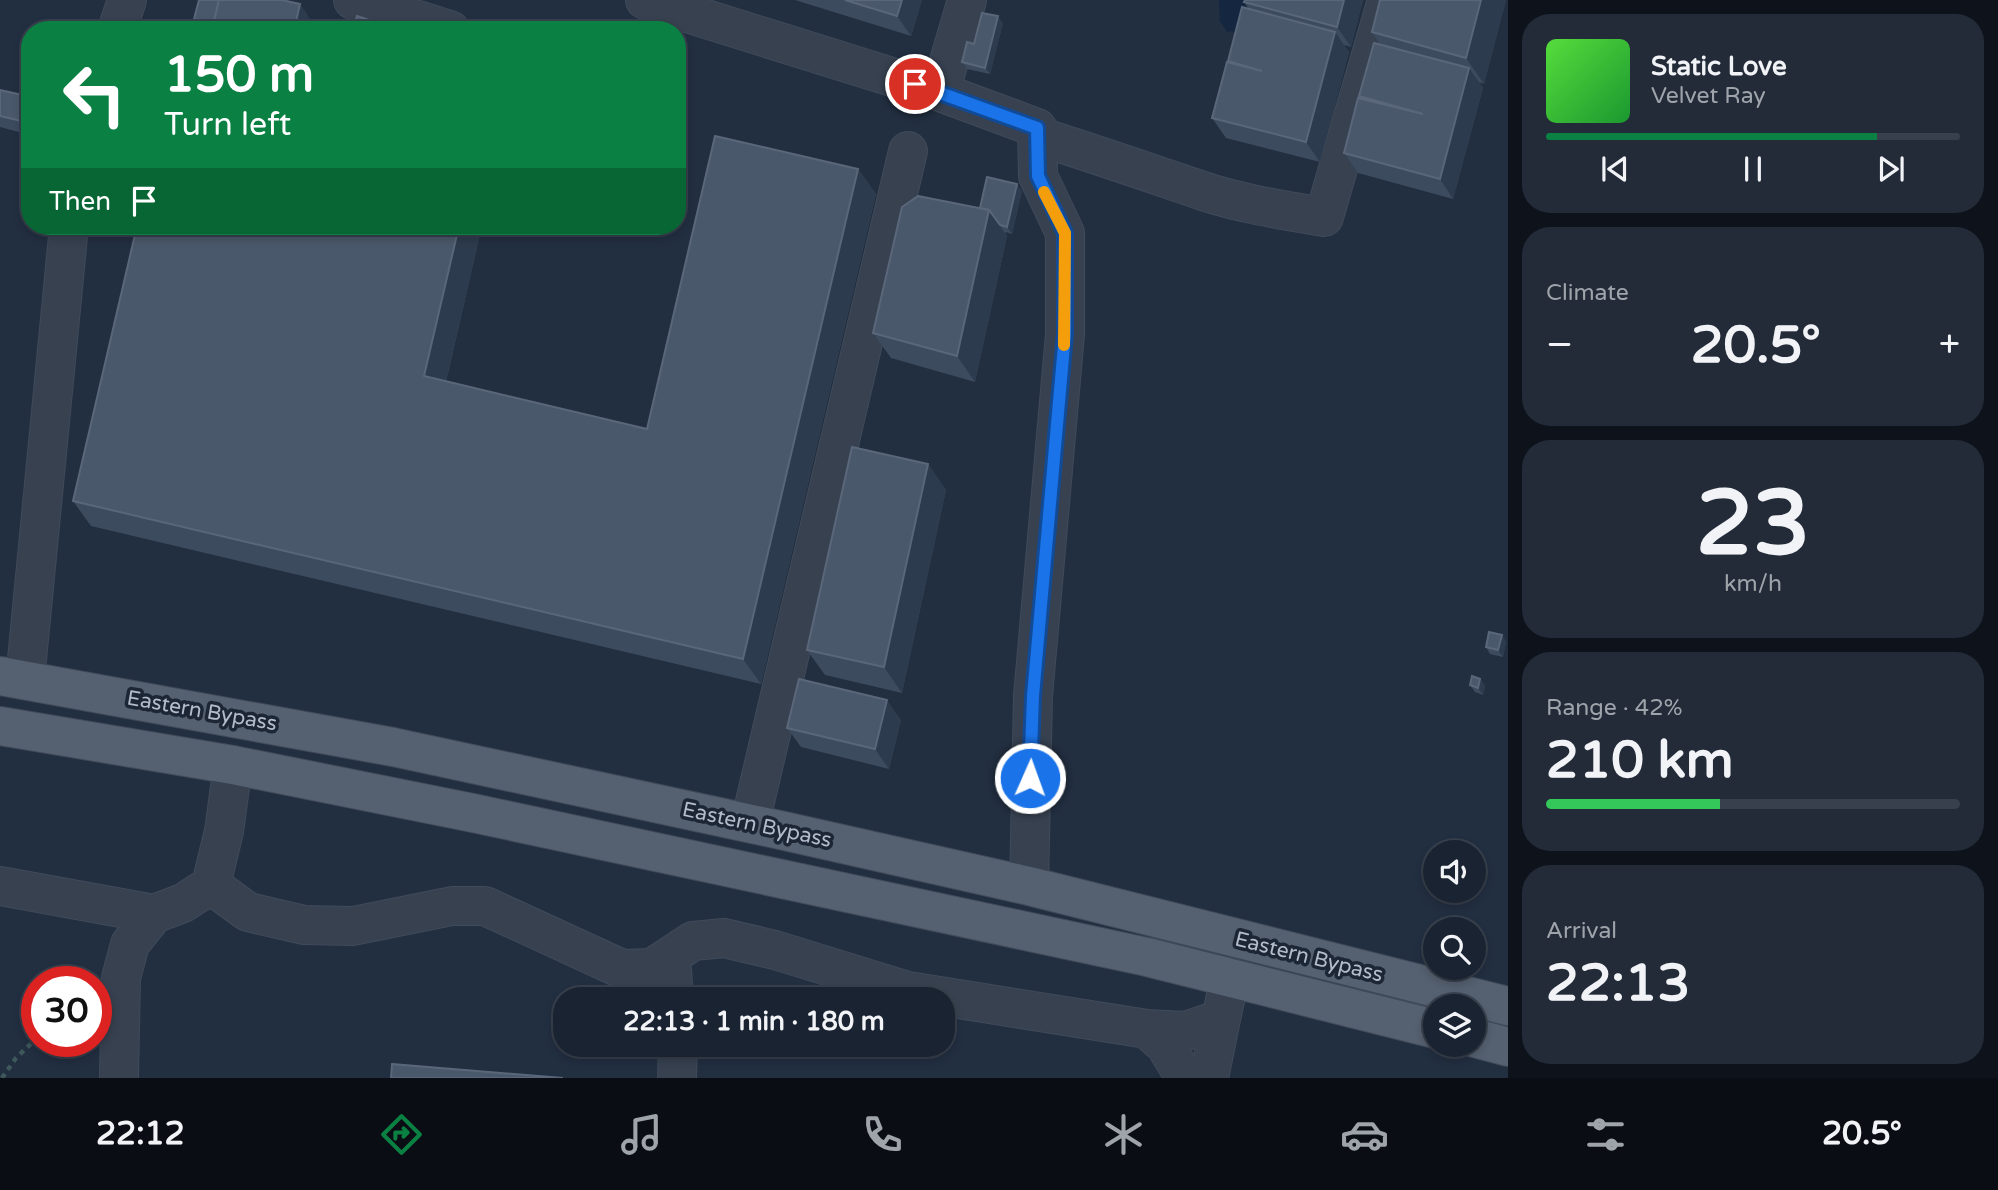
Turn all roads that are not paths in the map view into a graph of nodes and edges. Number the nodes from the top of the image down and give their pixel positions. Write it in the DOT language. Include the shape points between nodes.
graph roads {
  1 [pos="127,0"];
  2 [pos="353,0"];
  3 [pos="645,0"];
  4 [pos="967,0"];
  5 [pos="1387,0"];
  6 [pos="120,21"];
  7 [pos="421,21"];
  8 [pos="940,92"];
  9 [pos="1037,128"];
  10 [pos="908,151"];
  11 [pos="68,235"];
  12 [pos="12,678"];
  13 [pos="0,726"];
  14 [pos="233,765"];
  15 [pos="750,823"];
  16 [pos="211,885"];
  17 [pos="1029,886"];
  18 [pos="0,887"];
  19 [pos="154,914"];
  20 [pos="671,956"];
  21 [pos="1230,977"];
  22 [pos="673,987"];
  23 [pos="1508,1006"];
  24 [pos="1221,1019"];
  25 [pos="1423,1026"];
  26 [pos="1147,1029"];
  27 [pos="1486,1041"];
  28 [pos="1508,1047"];
  29 [pos="678,1057"];
  30 [pos="119,1078"];
  31 [pos="677,1078"];
  32 [pos="1185,1078"];
  33 [pos="1209,1078"];
  1 -- 6 [label="street"];
  2 -- 7 [label="street"];
  3 -- 8 [label="street"];
  4 -- 8 [label="street"];
  5 -- 9 [label="street" via="1324,217 1203,191 1044,138"];
  8 -- 9 [label="street"];
  9 -- 17 [label="street" via="1038,176 1065,233 1065,334 1033,696"];
  10 -- 15 [label="street"];
  11 -- 12 [label="street"];
  12 -- 15 [label="main road, Eastern Bypass" via="393,747"];
  13 -- 14 [label="main road, Eastern Bypass"];
  14 -- 16 [label="street" via="225,831"];
  14 -- 21 [label="main road, Eastern Bypass"];
  15 -- 17 [label="main road, Eastern Bypass"];
  16 -- 19 [label="street"];
  16 -- 20 [label="street" via="248,912 304,925 353,926 452,906 485,906 622,969 652,968"];
  17 -- 23 [label="main road, Eastern Bypass"];
  18 -- 19 [label="street"];
  19 -- 30 [label="street" via="130,944 121,978"];
  20 -- 22 [label="street"];
  20 -- 26 [label="street" via="693,941 724,938 908,991"];
  21 -- 24 [label="street"];
  21 -- 25 [label="main road, Eastern Bypass"];
  24 -- 26 [label="street" via="1186,1031"];
  24 -- 33 [label="street"];
  26 -- 32 [label="street" via="1165,1045"];
  27 -- 28 [label="main road"];
  29 -- 31 [label="street"];
}
